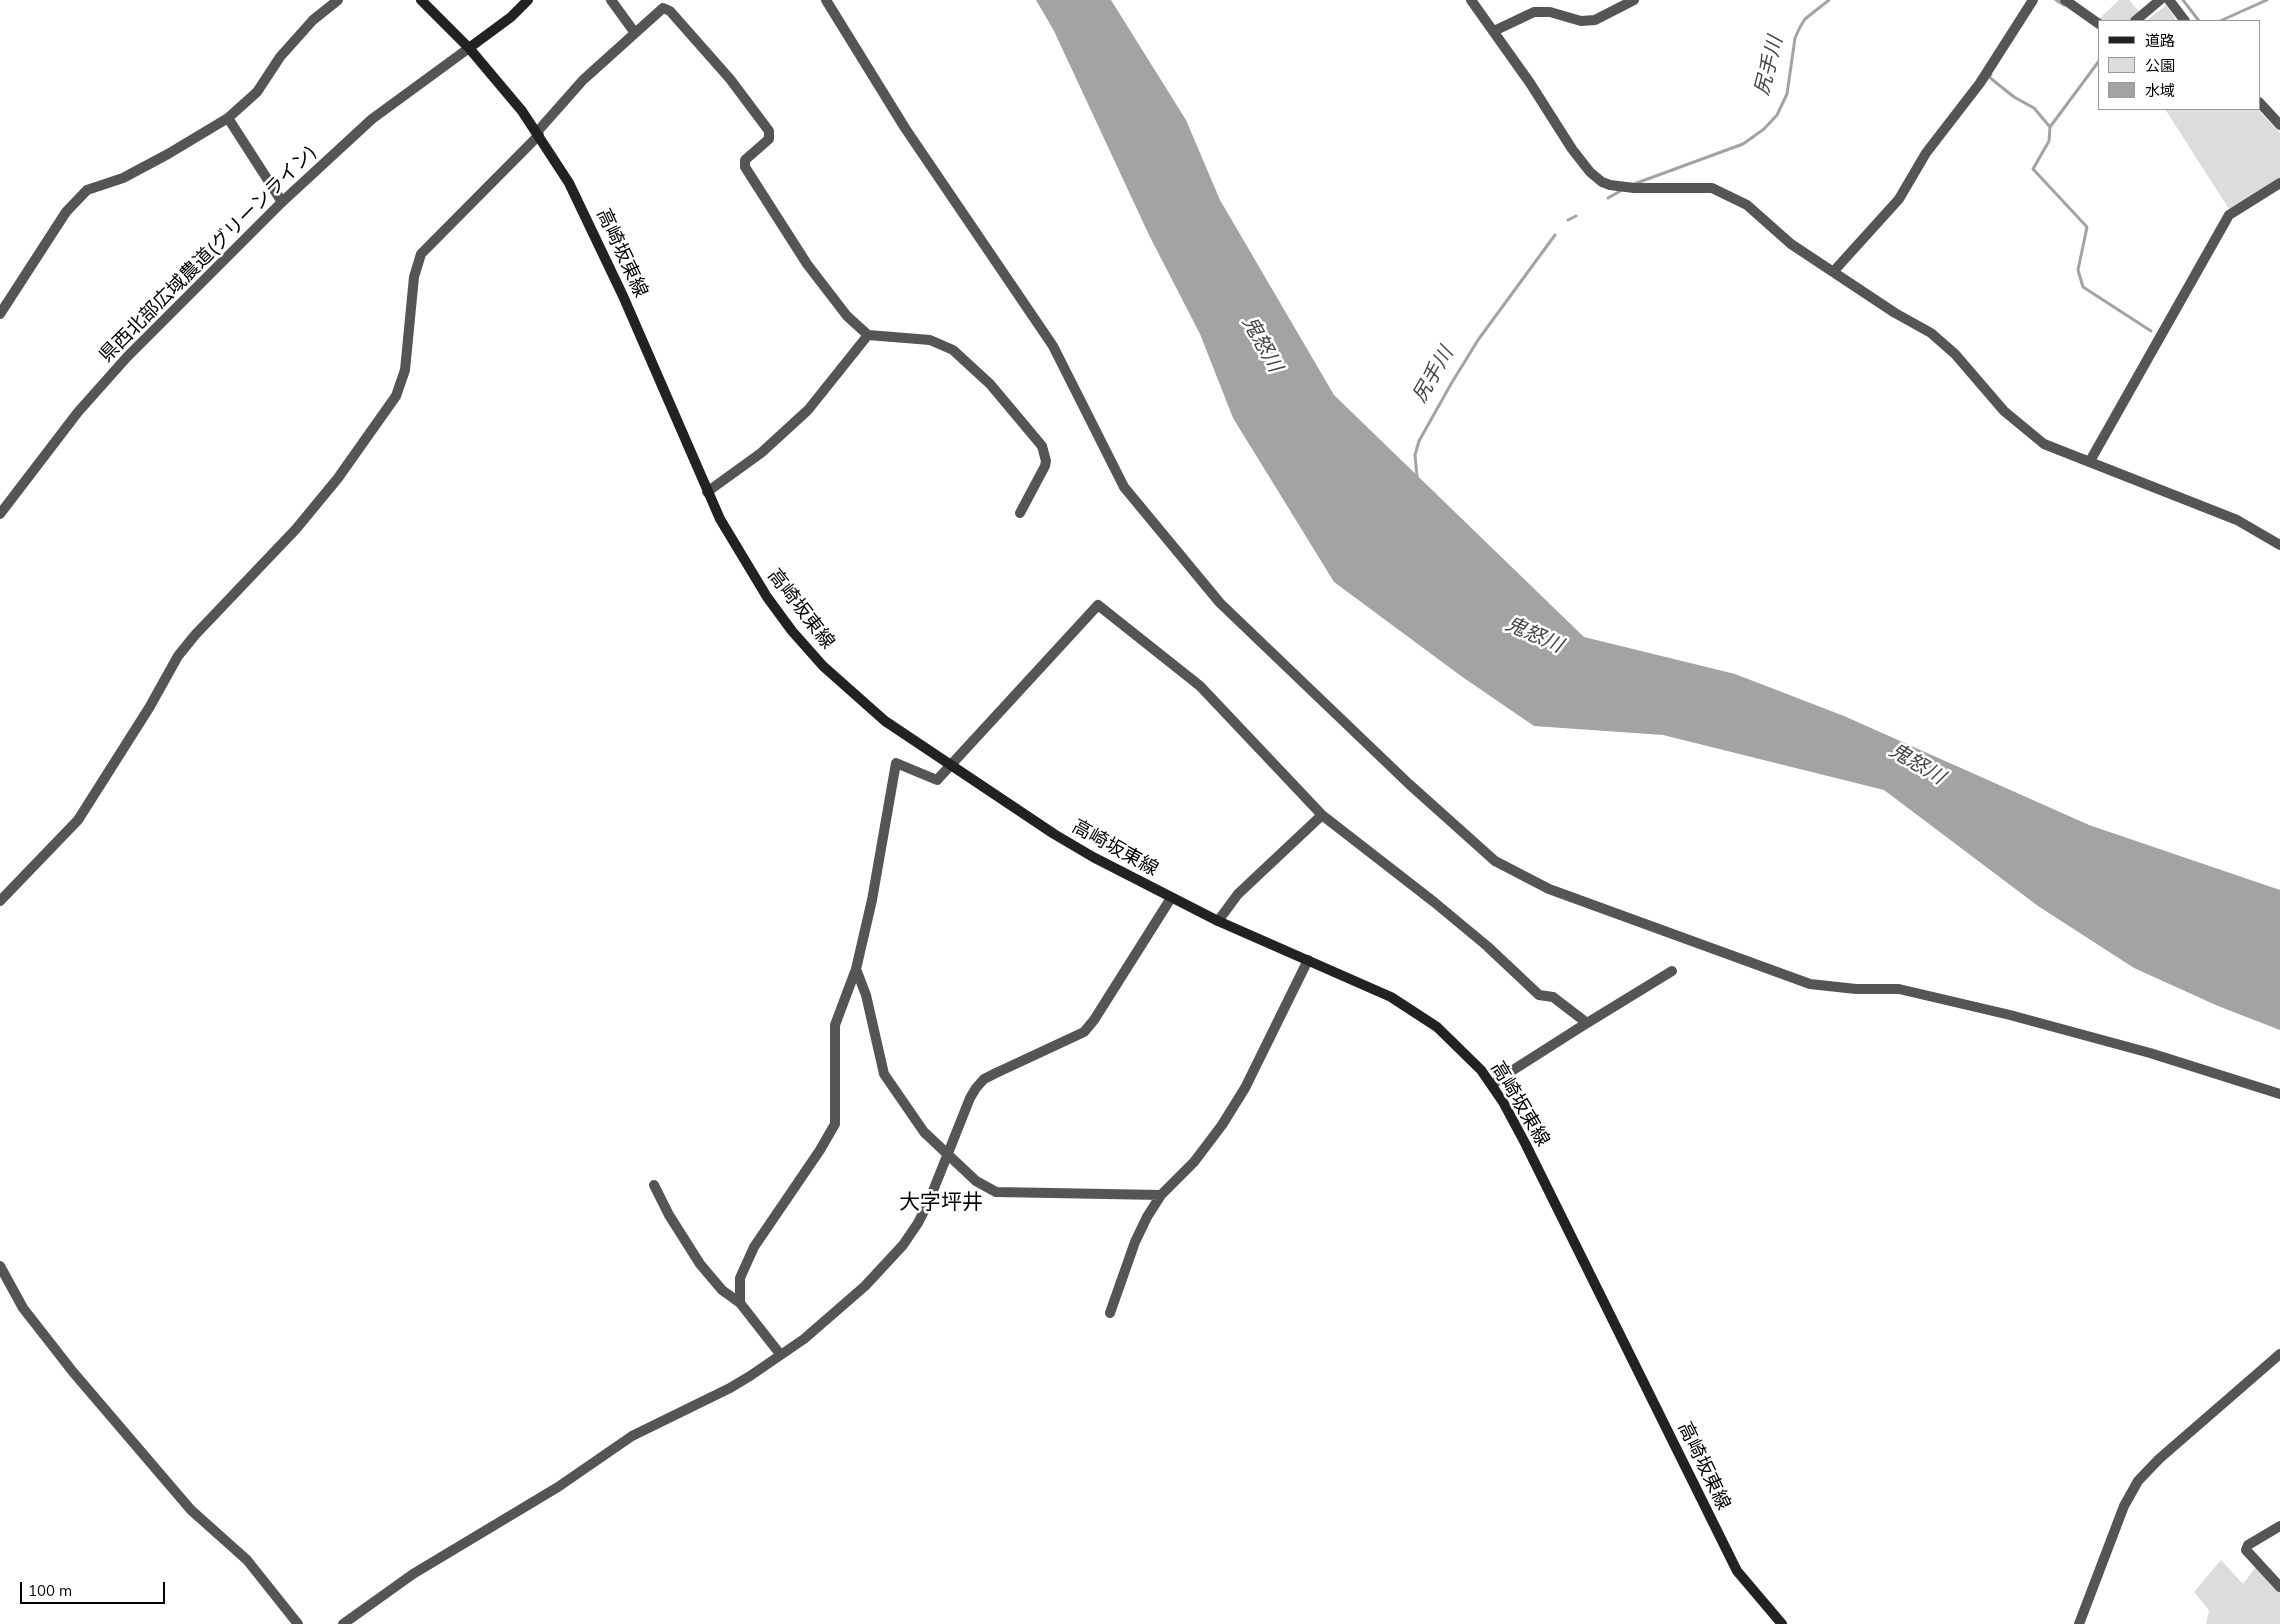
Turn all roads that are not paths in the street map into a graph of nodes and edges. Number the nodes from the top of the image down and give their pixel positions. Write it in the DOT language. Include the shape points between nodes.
graph roads {
  1 [pos="338,0"];
  2 [pos="421,0"];
  3 [pos="528,0"];
  4 [pos="611,0"];
  5 [pos="826,0"];
  6 [pos="1472,0"];
  7 [pos="1634,0"];
  8 [pos="2033,0"];
  9 [pos="2065,0"];
  10 [pos="2160,0"];
  11 [pos="2168,0"];
  12 [pos="2136,20"];
  13 [pos="2184,20"];
  14 [pos="2098,23"];
  15 [pos="1494,31"];
  16 [pos="635,33"];
  17 [pos="469,48"];
  18 [pos="2260,103"];
  19 [pos="228,118"];
  20 [pos="2280,125"];
  21 [pos="538,134"];
  22 [pos="2280,183"];
  23 [pos="282,202"];
  24 [pos="1833,272"];
  25 [pos="0,314"];
  26 [pos="868,335"];
  27 [pos="2090,461"];
  28 [pos="707,492"];
  29 [pos="1020,513"];
  30 [pos="0,514"];
  31 [pos="2280,545"];
  32 [pos="950,766"];
  33 [pos="1322,815"];
  34 [pos="1171,898"];
  35 [pos="0,901"];
  36 [pos="1218,921"];
  37 [pos="1308,960"];
  38 [pos="856,969"];
  39 [pos="1672,971"];
  40 [pos="1587,1023"];
  41 [pos="1493,1085"];
  42 [pos="2280,1094"];
  43 [pos="947,1156"];
  44 [pos="654,1185"];
  45 [pos="1161,1195"];
  46 [pos="0,1266"];
  47 [pos="740,1302"];
  48 [pos="1110,1313"];
  49 [pos="780,1354"];
  50 [pos="2280,1354"];
  51 [pos="2280,1526"];
  52 [pos="2280,1587"];
  53 [pos="298,1624"];
  54 [pos="343,1624"];
  55 [pos="1782,1624"];
  56 [pos="2079,1624"];
  1 -- 19 [label="street" via="313,20 280,57 257,92"];
  2 -- 17 [label="main road, 高崎坂東線"];
  3 -- 17 [label="main road"];
  4 -- 16 [label="street"];
  5 -- 42 [label="street" via="905,128 1053,346 1124,487 1220,602 1409,784 1495,861 1549,889 1810,984 1899,989 2010,1014"];
  6 -- 15 [label="street"];
  7 -- 15 [label="street" via="1595,20 1581,21 1550,12 1534,12"];
  8 -- 24 [label="street" via="1980,82 1926,153 1899,199"];
  9 -- 14 [label="street"];
  10 -- 12 [label="street"];
  11 -- 13 [label="street"];
  15 -- 24 [label="street" via="1581,161 1602,182 1634,188 1712,188 1747,206 1791,244"];
  16 -- 21 [label="street" via="583,80"];
  16 -- 26 [label="street" via="664,8 730,79 769,131 769,139 745,160 745,166 807,264 847,316"];
  17 -- 21 [label="main road, 高崎坂東線"];
  17 -- 23 [label="street, 県西北部広域農道(グリーンライン)" via="372,119"];
  18 -- 20 [label="street"];
  19 -- 23 [label="street"];
  19 -- 25 [label="street" via="123,178 87,190 66,212"];
  21 -- 28 [label="main road, 高崎坂東線" via="569,183 596,237"];
  21 -- 35 [label="street" via="421,254 413,283 405,370 396,396 338,478 296,529 178,656 78,820"];
  22 -- 27 [label="street" via="2229,215"];
  23 -- 30 [label="street, 県西北部広域農道(グリーンライン)" via="127,357 78,412"];
  24 -- 27 [label="street" via="1937,338 2004,411 2044,444"];
  26 -- 28 [label="street" via="808,410 761,453"];
  26 -- 29 [label="street" via="930,340 953,350 990,384 1016,414 1042,446 1046,461"];
  27 -- 31 [label="street" via="2237,520"];
  28 -- 32 [label="main road, 高崎坂東線" via="750,571 798,638 870,709"];
  32 -- 33 [label="street" via="1098,605 1200,686"];
  32 -- 34 [label="main road, 高崎坂東線" via="1054,834"];
  32 -- 38 [label="street" via="937,780 896,763 872,900"];
  33 -- 36 [label="street" via="1244,888"];
  33 -- 40 [label="street" via="1434,902 1539,995 1553,997"];
  34 -- 36 [label="main road, 高崎坂東線"];
  34 -- 43 [label="street" via="1084,1032 984,1079 976,1088"];
  36 -- 37 [label="main road, 高崎坂東線"];
  37 -- 41 [label="main road, 高崎坂東線" via="1391,997 1418,1014 1452,1040"];
  37 -- 45 [label="street" via="1246,1088 1194,1162"];
  38 -- 43 [label="street" via="866,995 884,1074 924,1132"];
  38 -- 47 [label="street" via="835,1025 835,1124 754,1247 740,1278"];
  39 -- 40 [label="street"];
  40 -- 41 [label="street"];
  41 -- 55 [label="main road, 高崎坂東線" via="1526,1143 1737,1571"];
  43 -- 45 [label="street" via="976,1181 996,1192"];
  43 -- 49 [label="street" via="929,1201 903,1245 865,1286"];
  44 -- 47 [label="street" via="668,1215 700,1264 722,1290"];
  45 -- 48 [label="street" via="1135,1242"];
  46 -- 53 [label="street" via="24,1308 77,1378 191,1510 247,1560"];
  47 -- 49 [label="street"];
  49 -- 54 [label="street" via="730,1388 632,1436 558,1487 413,1574"];
  50 -- 56 [label="street" via="2138,1481 2124,1506"];
  51 -- 52 [label="street" via="2248,1545 2246,1550"];
}
